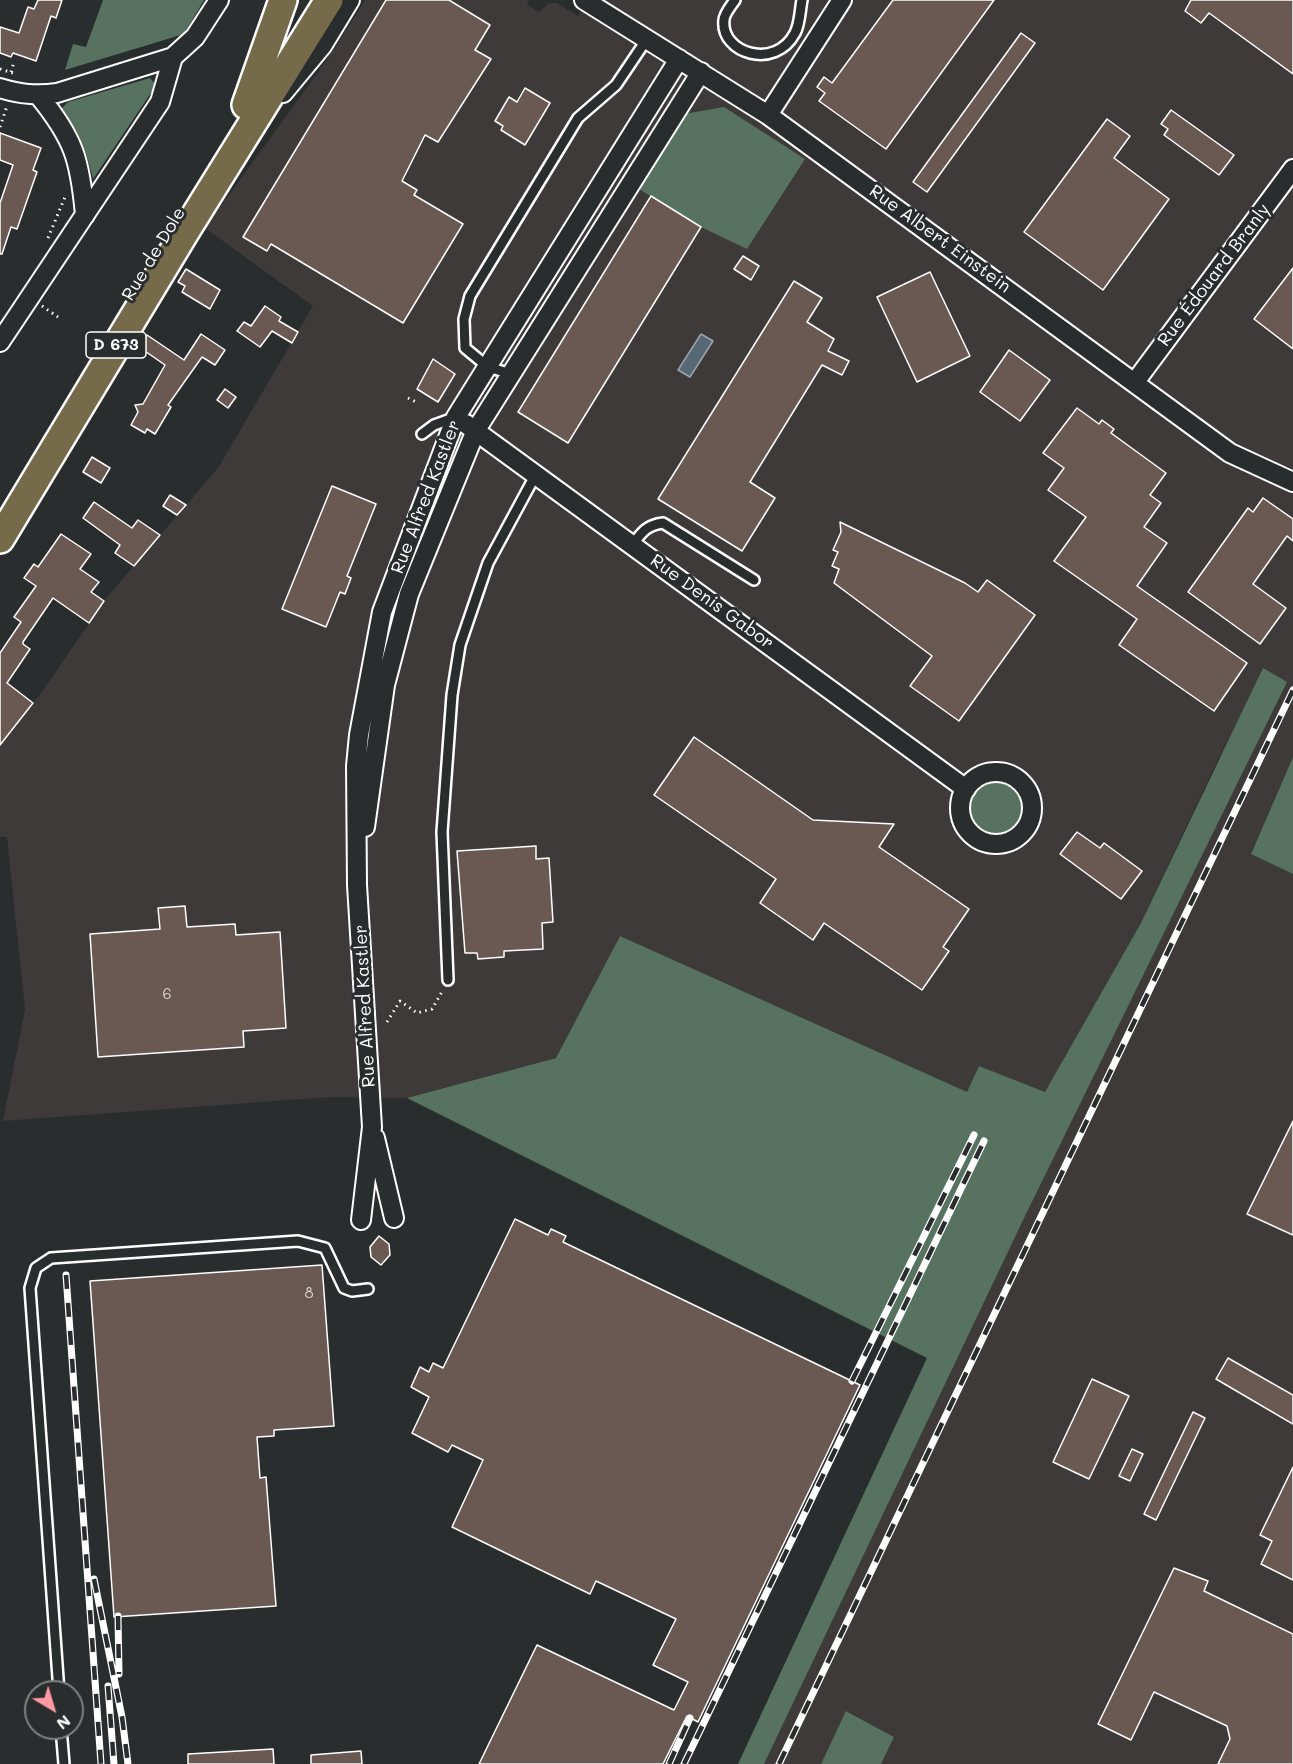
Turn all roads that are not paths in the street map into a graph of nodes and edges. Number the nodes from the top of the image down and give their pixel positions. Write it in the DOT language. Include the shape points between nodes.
graph roads {
  1 [pos="219,0"];
  2 [pos="283,0"];
  3 [pos="311,0"];
  4 [pos="329,0"];
  5 [pos="350,0"];
  6 [pos="584,0"];
  7 [pos="735,0"];
  8 [pos="802,0"];
  9 [pos="842,0"];
  10 [pos="647,39"];
  11 [pos="173,57"];
  12 [pos="679,59"];
  13 [pos="701,72"];
  14 [pos="0,88"];
  15 [pos="39,96"];
  16 [pos="246,105"];
  17 [pos="768,115"];
  18 [pos="235,152"];
  19 [pos="1293,169"];
  20 [pos="85,215"];
  21 [pos="0,342"];
  22 [pos="488,367"];
  23 [pos="511,374"];
  24 [pos="1135,382"];
  25 [pos="456,417"];
  26 [pos="476,430"];
  27 [pos="422,434"];
  28 [pos="536,474"];
  29 [pos="1293,482"];
  30 [pos="0,510"];
  31 [pos="0,539"];
  32 [pos="633,544"];
  33 [pos="754,580"];
  34 [pos="966,789"];
  35 [pos="357,885"];
  36 [pos="448,980"];
  37 [pos="372,1127"];
  38 [pos="394,1218"];
  39 [pos="361,1220"];
  40 [pos="368,1289"];
  41 [pos="58,1680"];
  42 [pos="62,1740"];
  43 [pos="64,1764"];
  1 -- 11 [label="street" via="195,37"];
  2 -- 16 [label="main road"];
  3 -- 16 [label="main road, Rue de Dole / D 673"];
  4 -- 18 [label="main road, Rue de Dole / D 673"];
  5 -- 18 [label="street, Rue de Dole" via="322,46"];
  6 -- 10 [label="street, Rue Albert Einstein"];
  7 -- 8 [label="lane" via="723,18 724,29 744,51 759,56 772,55 796,32"];
  9 -- 17 [label="street"];
  10 -- 12 [label="street, Rue Albert Einstein"];
  10 -- 22 [label="lane" via="616,85 578,118 470,296 464,319 465,348"];
  11 -- 15 [label="street"];
  11 -- 20 [label="street" via="160,102"];
  12 -- 13 [label="street, Rue Albert Einstein"];
  12 -- 22 [label="street, Rue Alfred Kastler"];
  13 -- 17 [label="street, Rue Albert Einstein"];
  13 -- 23 [label="street, Rue Alfred Kastler"];
  14 -- 15 [label="street"];
  15 -- 20 [label="street" via="78,157"];
  16 -- 30 [label="main road, Rue de Dole / D 673"];
  17 -- 24 [label="street, Rue Albert Einstein"];
  18 -- 31 [label="main road, Rue de Dole / D 673"];
  19 -- 24 [label="street, Rue Édouard Branly"];
  20 -- 21 [label="street"];
  22 -- 23 [label="lane"];
  22 -- 25 [label="street, Rue Alfred Kastler"];
  23 -- 26 [label="street, Rue Alfred Kastler"];
  24 -- 29 [label="street, Rue Albert Einstein" via="1230,453"];
  25 -- 26 [label="street, Rue Denis Gabor"];
  25 -- 27 [label="lane" via="434,424"];
  25 -- 35 [label="street, Rue Alfred Kastler" via="382,612 358,735"];
  26 -- 28 [label="street, Rue Denis Gabor"];
  26 -- 35 [label="street, Rue Alfred Kastler" via="409,594 385,685"];
  28 -- 32 [label="street, Rue Denis Gabor"];
  28 -- 36 [label="lane" via="488,563 460,645 452,695 442,832"];
  32 -- 33 [label="lane" via="643,530 663,523"];
  32 -- 34 [label="street, Rue Denis Gabor"];
  34 -- 34 [label="street" via="960,813 972,835 982,842 1007,843 1027,828 1032,817 1029,792 1012,776 991,772"];
  35 -- 37 [label="street, Rue Alfred Kastler"];
  37 -- 38 [label="street, Rue Alfred Kastler"];
  37 -- 39 [label="street, Rue Alfred Kastler"];
  40 -- 41 [label="lane" via="344,1288 325,1248 298,1241 51,1258 36,1268 30,1288"];
  42 -- 43 [label="lane"];
}
